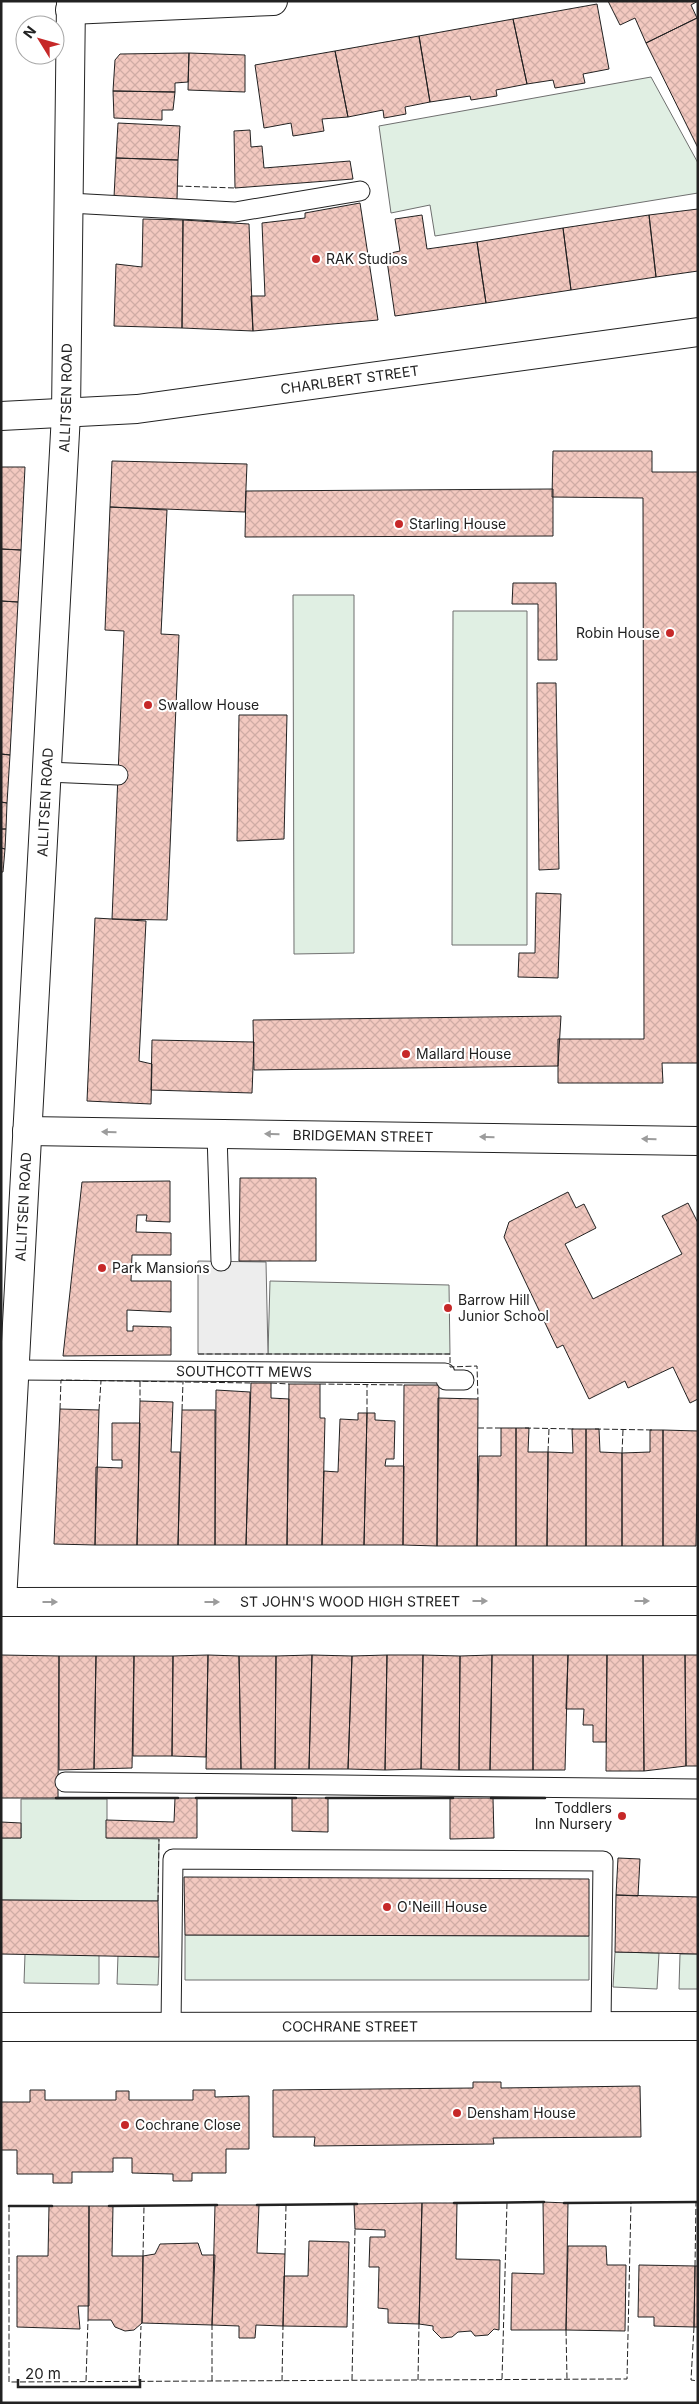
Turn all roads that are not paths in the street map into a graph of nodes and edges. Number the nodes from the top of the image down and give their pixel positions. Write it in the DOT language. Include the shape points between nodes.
graph roads {
  1 [pos="273,1"];
  2 [pos="70,6"];
  3 [pos="360,190"];
  4 [pos="69,203"];
  5 [pos="698,332"];
  6 [pos="66,414"];
  7 [pos="1,416"];
  8 [pos="47,772"];
  9 [pos="118,775"];
  10 [pos="28,1131"];
  11 [pos="217,1134"];
  12 [pos="698,1141"];
  13 [pos="221,1261"];
  14 [pos="16,1370"];
  15 [pos="464,1380"];
  16 [pos="698,1601"];
  17 [pos="2,1602"];
  18 [pos="65,1782"];
  19 [pos="698,1789"];
  20 [pos="601,2026"];
  21 [pos="698,2026"];
  22 [pos="1,2027"];
  23 [pos="171,2027"];
  1 -- 2 [label="street"];
  2 -- 4 [label="street, ALLITSEN ROAD"];
  3 -- 4 [label="lane" via="235,212"];
  4 -- 6 [label="street, ALLITSEN ROAD"];
  5 -- 6 [label="street, CHARLBERT STREET" via="137,409"];
  6 -- 7 [label="street, CHARLBERT STREET"];
  6 -- 8 [label="street, ALLITSEN ROAD"];
  8 -- 9 [label="lane"];
  8 -- 10 [label="street, ALLITSEN ROAD"];
  11 -- 10 [label="street, BRIDGEMAN STREET, one-way"];
  10 -- 14 [label="street, ALLITSEN ROAD"];
  12 -- 11 [label="street, BRIDGEMAN STREET, one-way"];
  11 -- 13 [label="lane"];
  14 -- 15 [label="lane, SOUTHCOTT MEWS" via="445,1373 446,1380"];
  14 -- 17 [label="street, ALLITSEN ROAD"];
  17 -- 16 [label="street, ST JOHN'S WOOD HIGH STREET, one-way"];
  18 -- 19 [label="lane"];
  20 -- 21 [label="street, COCHRANE STREET"];
  20 -- 23 [label="street, COCHRANE STREET"];
  20 -- 23 [label="lane" via="603,1861 173,1859"];
  22 -- 23 [label="street, COCHRANE STREET"];
}
